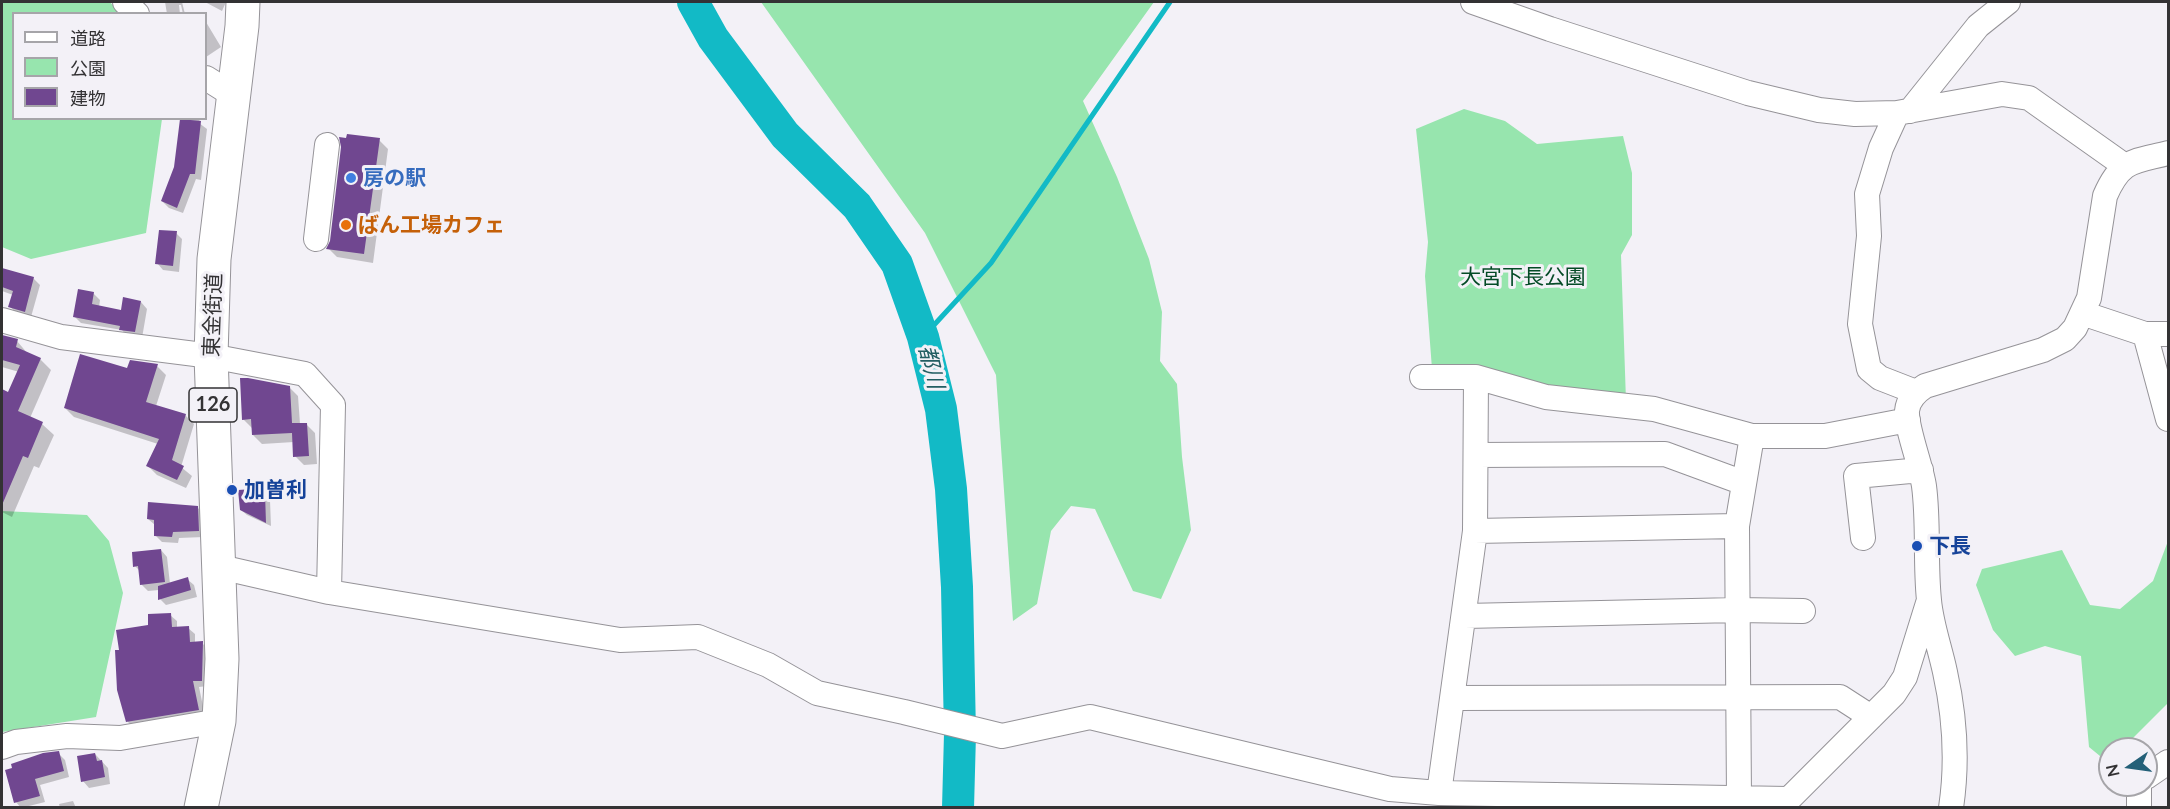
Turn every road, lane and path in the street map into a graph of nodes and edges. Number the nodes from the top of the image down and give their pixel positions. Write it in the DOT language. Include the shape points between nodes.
graph roads {
  1 [pos="243,2"];
  2 [pos="1473,2"];
  3 [pos="2008,2"];
  4 [pos="207,79"];
  5 [pos="233,95"];
  6 [pos="1903,112"];
  7 [pos="327,145"];
  8 [pos="2169,153"];
  9 [pos="2125,166"];
  10 [pos="316,239"];
  11 [pos="2082,314"];
  12 [pos="2,320"];
  13 [pos="2157,334"];
  14 [pos="211,356"];
  15 [pos="1422,377"];
  16 [pos="1476,377"];
  17 [pos="1916,392"];
  18 [pos="2169,418"];
  19 [pos="1908,420"];
  20 [pos="1752,436"];
  21 [pos="1476,455"];
  22 [pos="1921,470"];
  23 [pos="1744,483"];
  24 [pos="1737,526"];
  25 [pos="1475,531"];
  26 [pos="1863,538"];
  27 [pos="219,567"];
  28 [pos="329,592"];
  29 [pos="1929,601"];
  30 [pos="1737,610"];
  31 [pos="1803,611"];
  32 [pos="1465,616"];
  33 [pos="1738,697"];
  34 [pos="1452,698"];
  35 [pos="1871,717"];
  36 [pos="219,721"];
  37 [pos="2,747"];
  38 [pos="1439,793"];
  39 [pos="1403,798"];
  40 [pos="1739,798"];
  41 [pos="1784,803"];
  42 [pos="1958,805"];
  43 [pos="201,807"];
  1 -- 5 [label="highway, 東金街道 / 126"];
  2 -- 6 [label="street" via="1748,93 1819,110 1855,114"];
  3 -- 6 [label="street" via="1978,26"];
  4 -- 5 [label="street"];
  5 -- 14 [label="highway, 東金街道 / 126" via="214,259"];
  6 -- 9 [label="street" via="2002,94 2029,98"];
  6 -- 17 [label="street" via="1881,148 1867,194 1869,236 1860,324 1869,369 1880,378"];
  7 -- 10 [label="street"];
  8 -- 9 [label="street"];
  9 -- 11 [label="street" via="2105,196 2089,298"];
  11 -- 13 [label="street"];
  11 -- 17 [label="street" via="2065,339 2043,350 1936,381"];
  12 -- 14 [label="street" via="61,337"];
  13 -- 18 [label="street"];
  14 -- 27 [label="highway, 東金街道 / 126"];
  14 -- 28 [label="street" via="305,374 333,405"];
  15 -- 16 [label="street"];
  16 -- 20 [label="street" via="1546,397 1654,409"];
  16 -- 21 [label="street"];
  17 -- 19 [label="street" via="1907,410"];
  19 -- 20 [label="street" via="1825,436"];
  19 -- 22 [label="street"];
  20 -- 23 [label="street"];
  21 -- 23 [label="street" via="1665,454"];
  21 -- 25 [label="street"];
  22 -- 26 [label="street" via="1856,476"];
  22 -- 29 [label="street" via="1928,514"];
  23 -- 24 [label="street"];
  24 -- 25 [label="street"];
  24 -- 30 [label="street"];
  25 -- 32 [label="street"];
  27 -- 28 [label="street"];
  27 -- 36 [label="highway, 東金街道 / 126"];
  28 -- 39 [label="street" via="620,640 698,637 768,665 817,693 1002,736 1090,717"];
  29 -- 35 [label="street" via="1905,677"];
  29 -- 42 [label="street" via="1954,715"];
  30 -- 31 [label="street"];
  30 -- 32 [label="street"];
  30 -- 33 [label="street"];
  32 -- 34 [label="street"];
  33 -- 34 [label="street"];
  33 -- 35 [label="street" via="1840,697"];
  33 -- 40 [label="street"];
  34 -- 38 [label="street"];
  35 -- 41 [label="street"];
  36 -- 37 [label="street" via="120,738 67,736"];
  36 -- 43 [label="highway, 東金街道 / 126"];
  38 -- 39 [label="street"];
  38 -- 40 [label="street"];
  40 -- 41 [label="street"];
}
